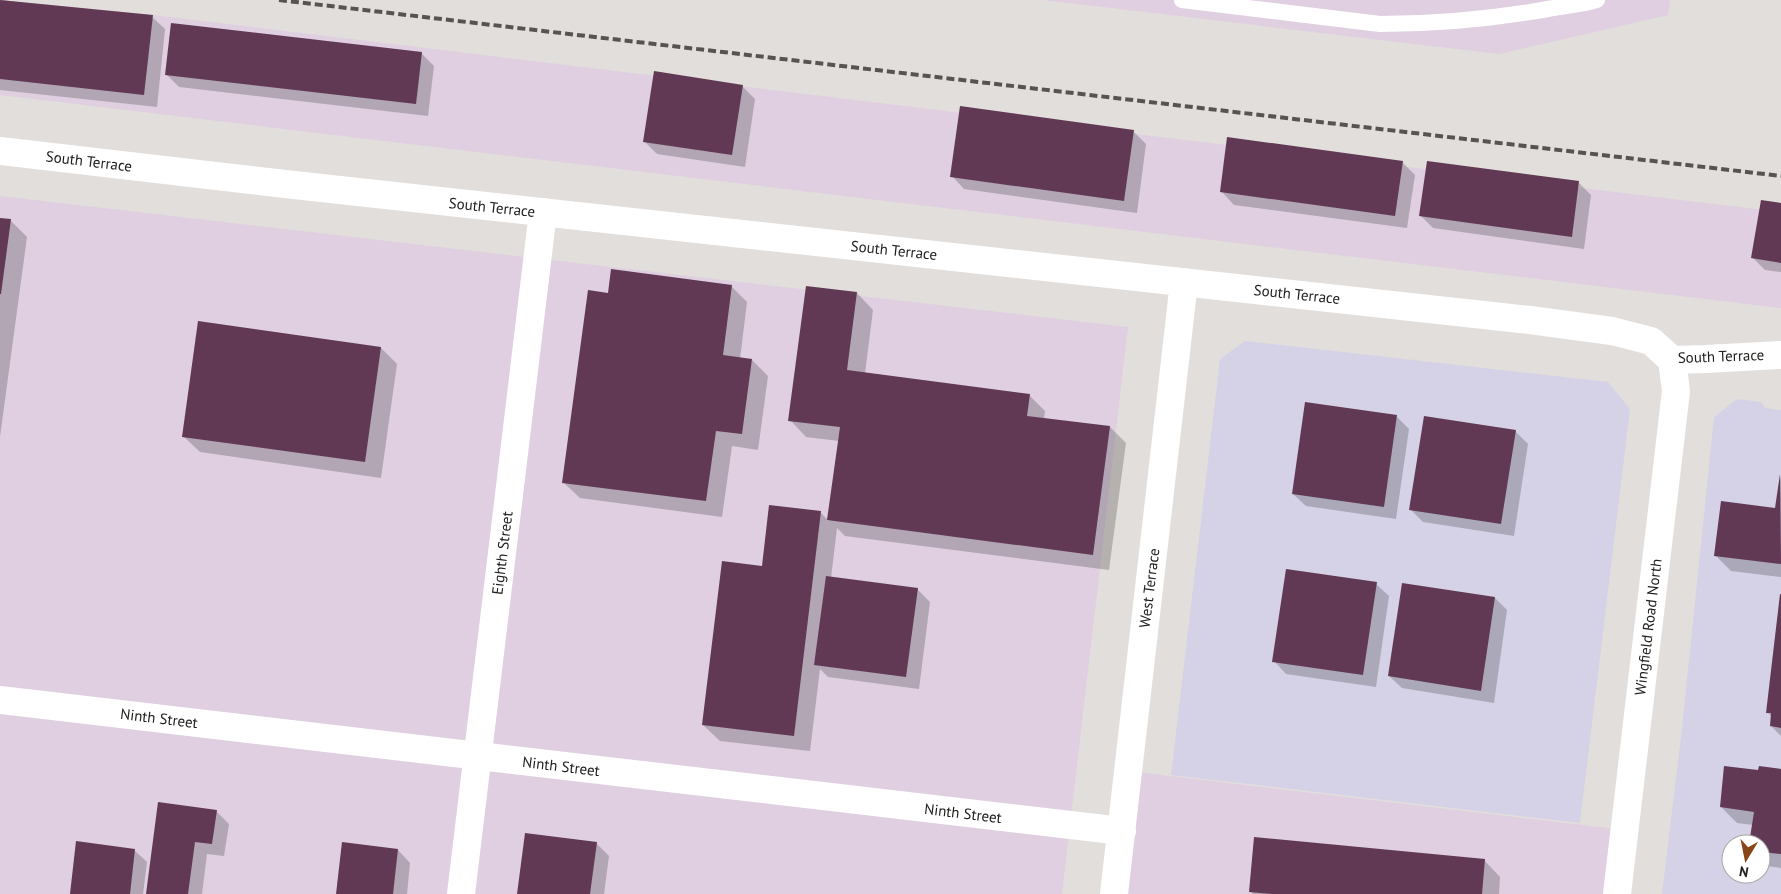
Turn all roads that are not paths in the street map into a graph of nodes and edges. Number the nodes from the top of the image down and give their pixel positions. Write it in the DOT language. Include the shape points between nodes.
graph roads {
  1 [pos="1182,0"];
  2 [pos="1597,0"];
  3 [pos="0,151"];
  4 [pos="543,212"];
  5 [pos="1184,282"];
  6 [pos="1781,355"];
  7 [pos="1672,360"];
  8 [pos="0,700"];
  9 [pos="478,756"];
  10 [pos="1122,831"];
  11 [pos="461,894"];
  12 [pos="1114,894"];
  13 [pos="1617,894"];
  1 -- 2 [label="lane" via="1402,24 1529,13"];
  3 -- 4 [label="street, South Terrace"];
  4 -- 5 [label="street, South Terrace"];
  4 -- 9 [label="street, Eighth Street"];
  5 -- 7 [label="street, South Terrace" via="1612,330 1651,341"];
  5 -- 10 [label="street, West Terrace"];
  6 -- 7 [label="street, South Terrace"];
  7 -- 13 [label="street, Wingfield Road North" via="1676,391"];
  8 -- 9 [label="street, Ninth Street"];
  9 -- 10 [label="street, Ninth Street"];
  9 -- 11 [label="street, Eighth Street"];
  10 -- 12 [label="street, West Terrace"];
}
